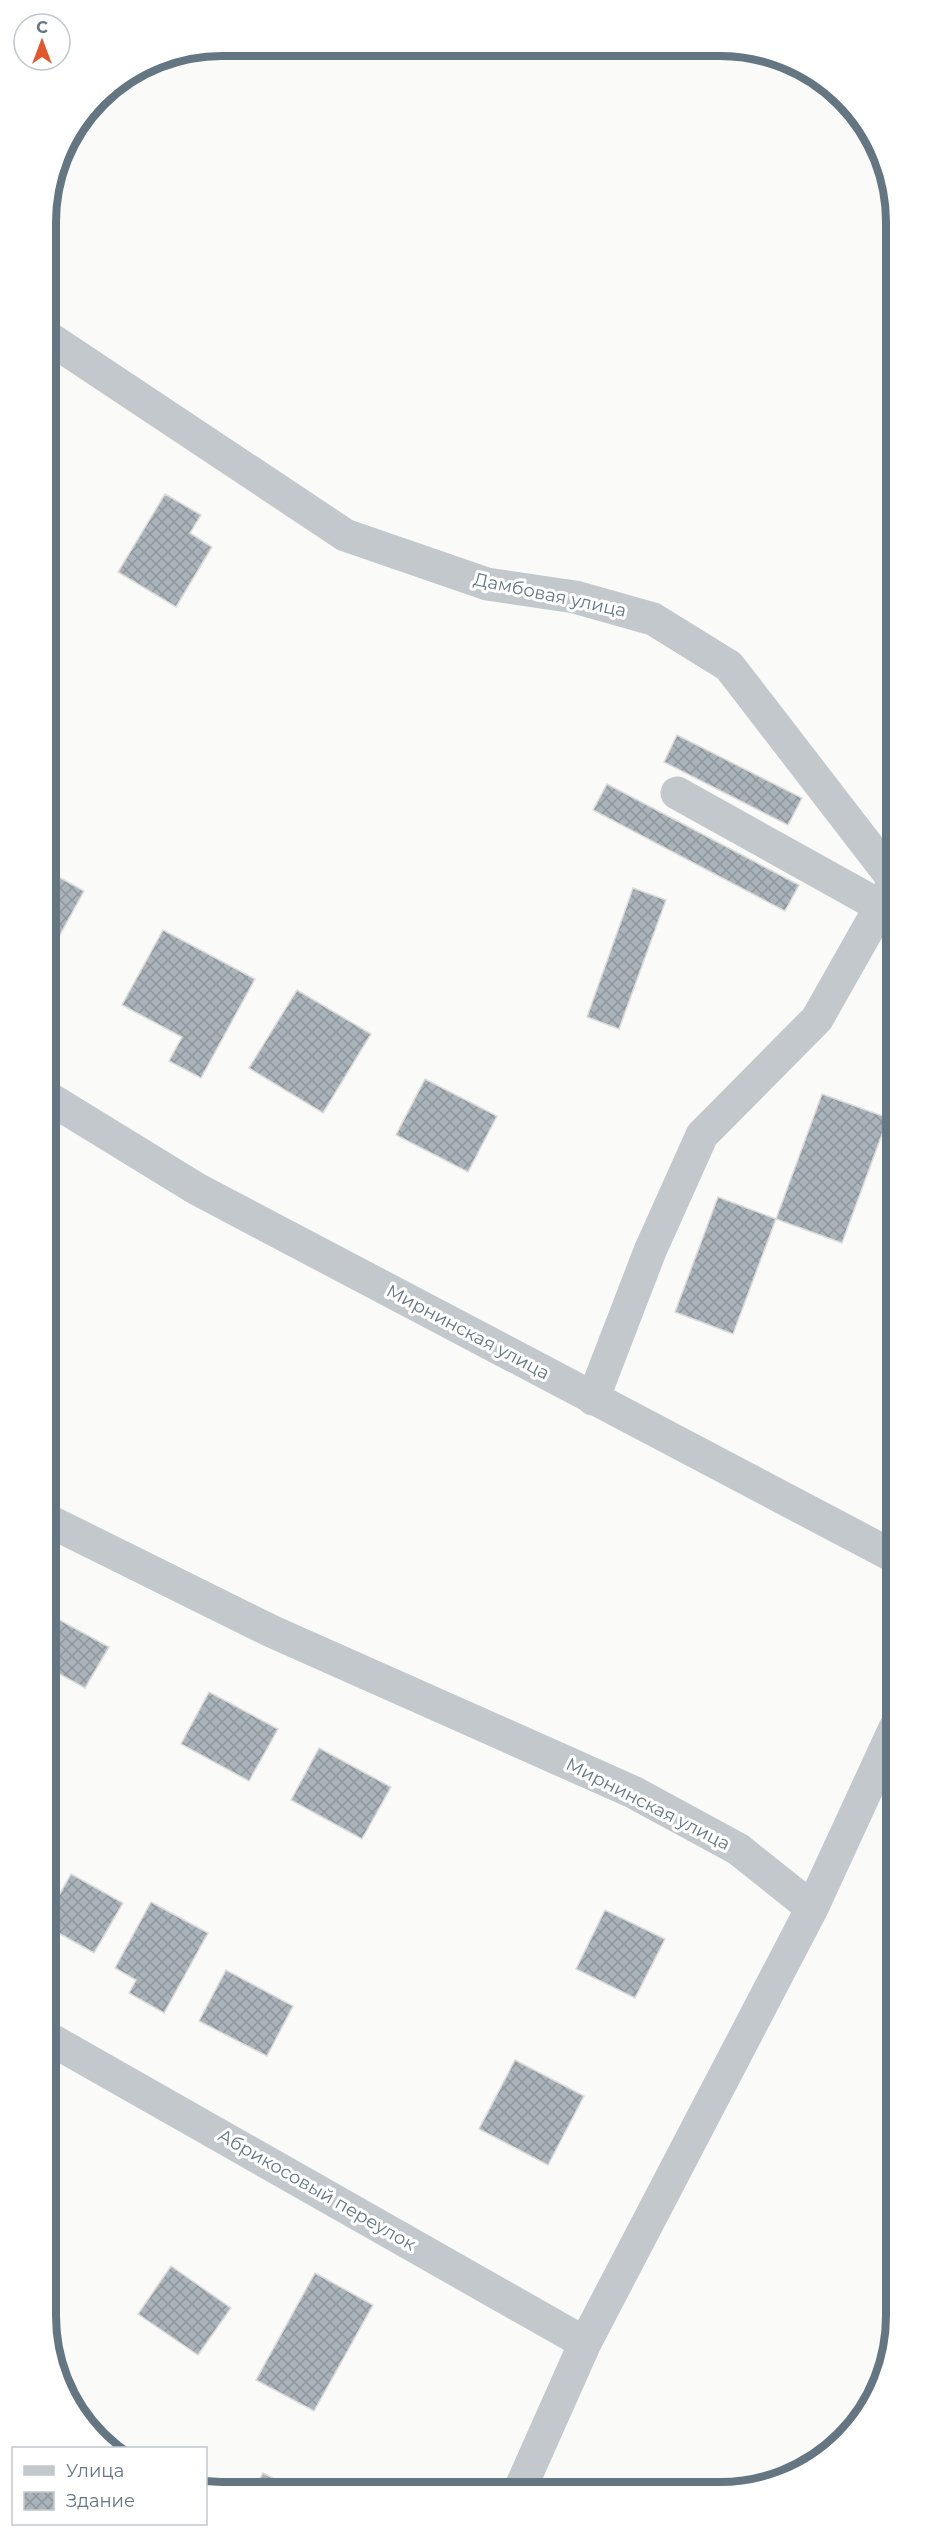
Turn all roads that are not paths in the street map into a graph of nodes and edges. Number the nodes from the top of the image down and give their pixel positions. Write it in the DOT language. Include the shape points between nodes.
graph roads {
  1 [pos="56,343"];
  2 [pos="677,793"];
  3 [pos="886,885"];
  4 [pos="886,888"];
  5 [pos="886,896"];
  6 [pos="56,1103"];
  7 [pos="593,1398"];
  8 [pos="56,1524"];
  9 [pos="885,1552"];
  10 [pos="885,1749"];
  11 [pos="812,1908"];
  12 [pos="56,2043"];
  13 [pos="585,2343"];
  14 [pos="523,2482"];
  1 -- 3 [label="street, Дамбовая улица" via="345,535 487,584 574,597 653,619 729,666"];
  2 -- 4 [label="street"];
  5 -- 7 [label="street" via="817,1019 702,1135 650,1251"];
  6 -- 7 [label="street, Мирнинская улица" via="197,1189"];
  7 -- 9 [label="street, Мирнинская улица"];
  8 -- 11 [label="street, Мирнинская улица" via="271,1631 633,1792 738,1849"];
  10 -- 11 [label="street"];
  11 -- 13 [label="street"];
  12 -- 13 [label="street, Абрикосовый переулок"];
  13 -- 14 [label="street"];
}
